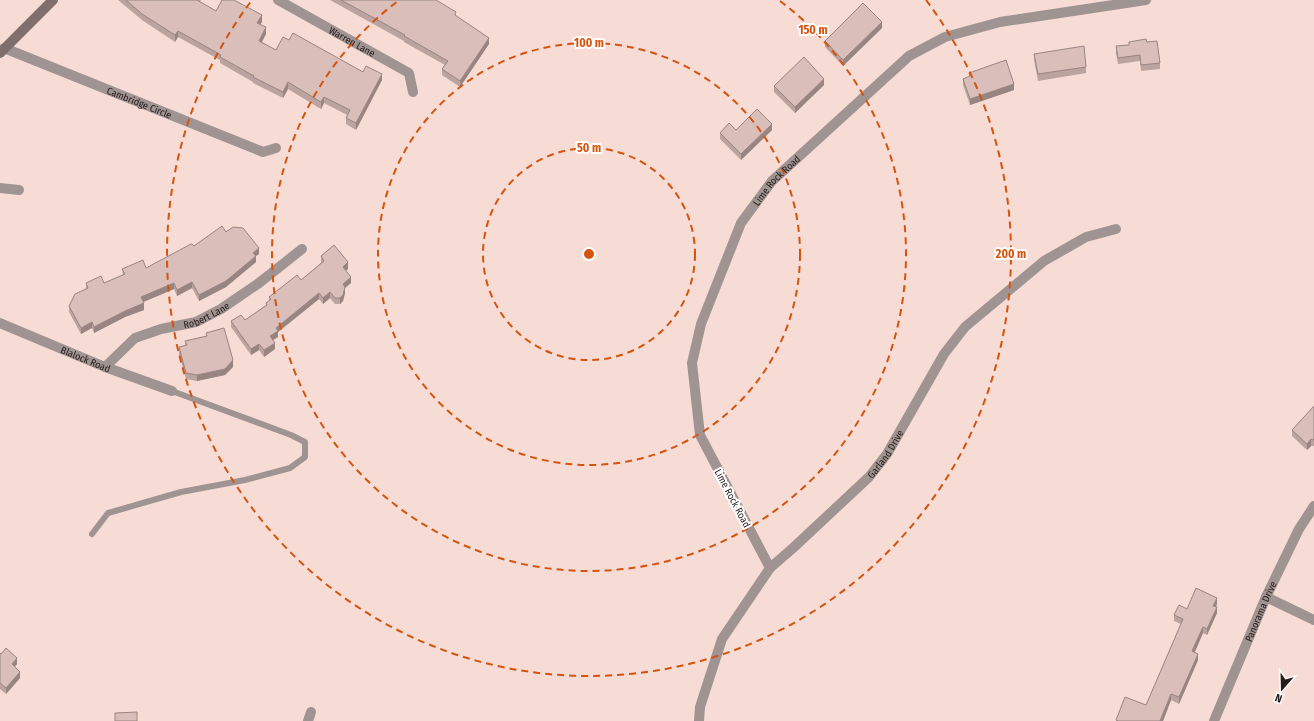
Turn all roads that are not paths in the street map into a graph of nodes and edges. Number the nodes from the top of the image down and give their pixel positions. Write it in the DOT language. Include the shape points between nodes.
graph roads {
  1 [pos="53,0"];
  2 [pos="278,0"];
  3 [pos="1146,0"];
  4 [pos="2,51"];
  5 [pos="413,92"];
  6 [pos="276,148"];
  7 [pos="0,188"];
  8 [pos="19,190"];
  9 [pos="1116,229"];
  10 [pos="302,249"];
  11 [pos="0,323"];
  12 [pos="106,367"];
  13 [pos="172,391"];
  14 [pos="1314,506"];
  15 [pos="92,534"];
  16 [pos="770,568"];
  17 [pos="1266,597"];
  18 [pos="1314,620"];
  19 [pos="698,721"];
  20 [pos="1214,721"];
  1 -- 4 [label="main road"];
  2 -- 5 [label="street, Warren Lane" via="409,73"];
  3 -- 16 [label="street, Lime Rock Road" via="1000,22 945,37 909,56 772,181 741,223 701,324 692,363 700,435"];
  4 -- 6 [label="street, Cambridge Circle" via="264,152"];
  7 -- 8 [label="street"];
  9 -- 16 [label="street, Garland Drive" via="1086,237 1044,261 965,327 944,354 887,454 869,477"];
  10 -- 12 [label="street, Robert Lane" via="221,309 196,322 161,329 135,338"];
  11 -- 12 [label="street, Blalock Road"];
  12 -- 13 [label="street, Blalock Road"];
  13 -- 15 [label="lane" via="291,435 305,442 305,457 290,468 245,480 181,492 108,513"];
  14 -- 17 [label="street, Panorama Drive" via="1299,528"];
  16 -- 19 [label="street, Garland Drive" via="722,639 700,707"];
  17 -- 18 [label="street"];
  17 -- 20 [label="street, Panorama Drive"];
}
